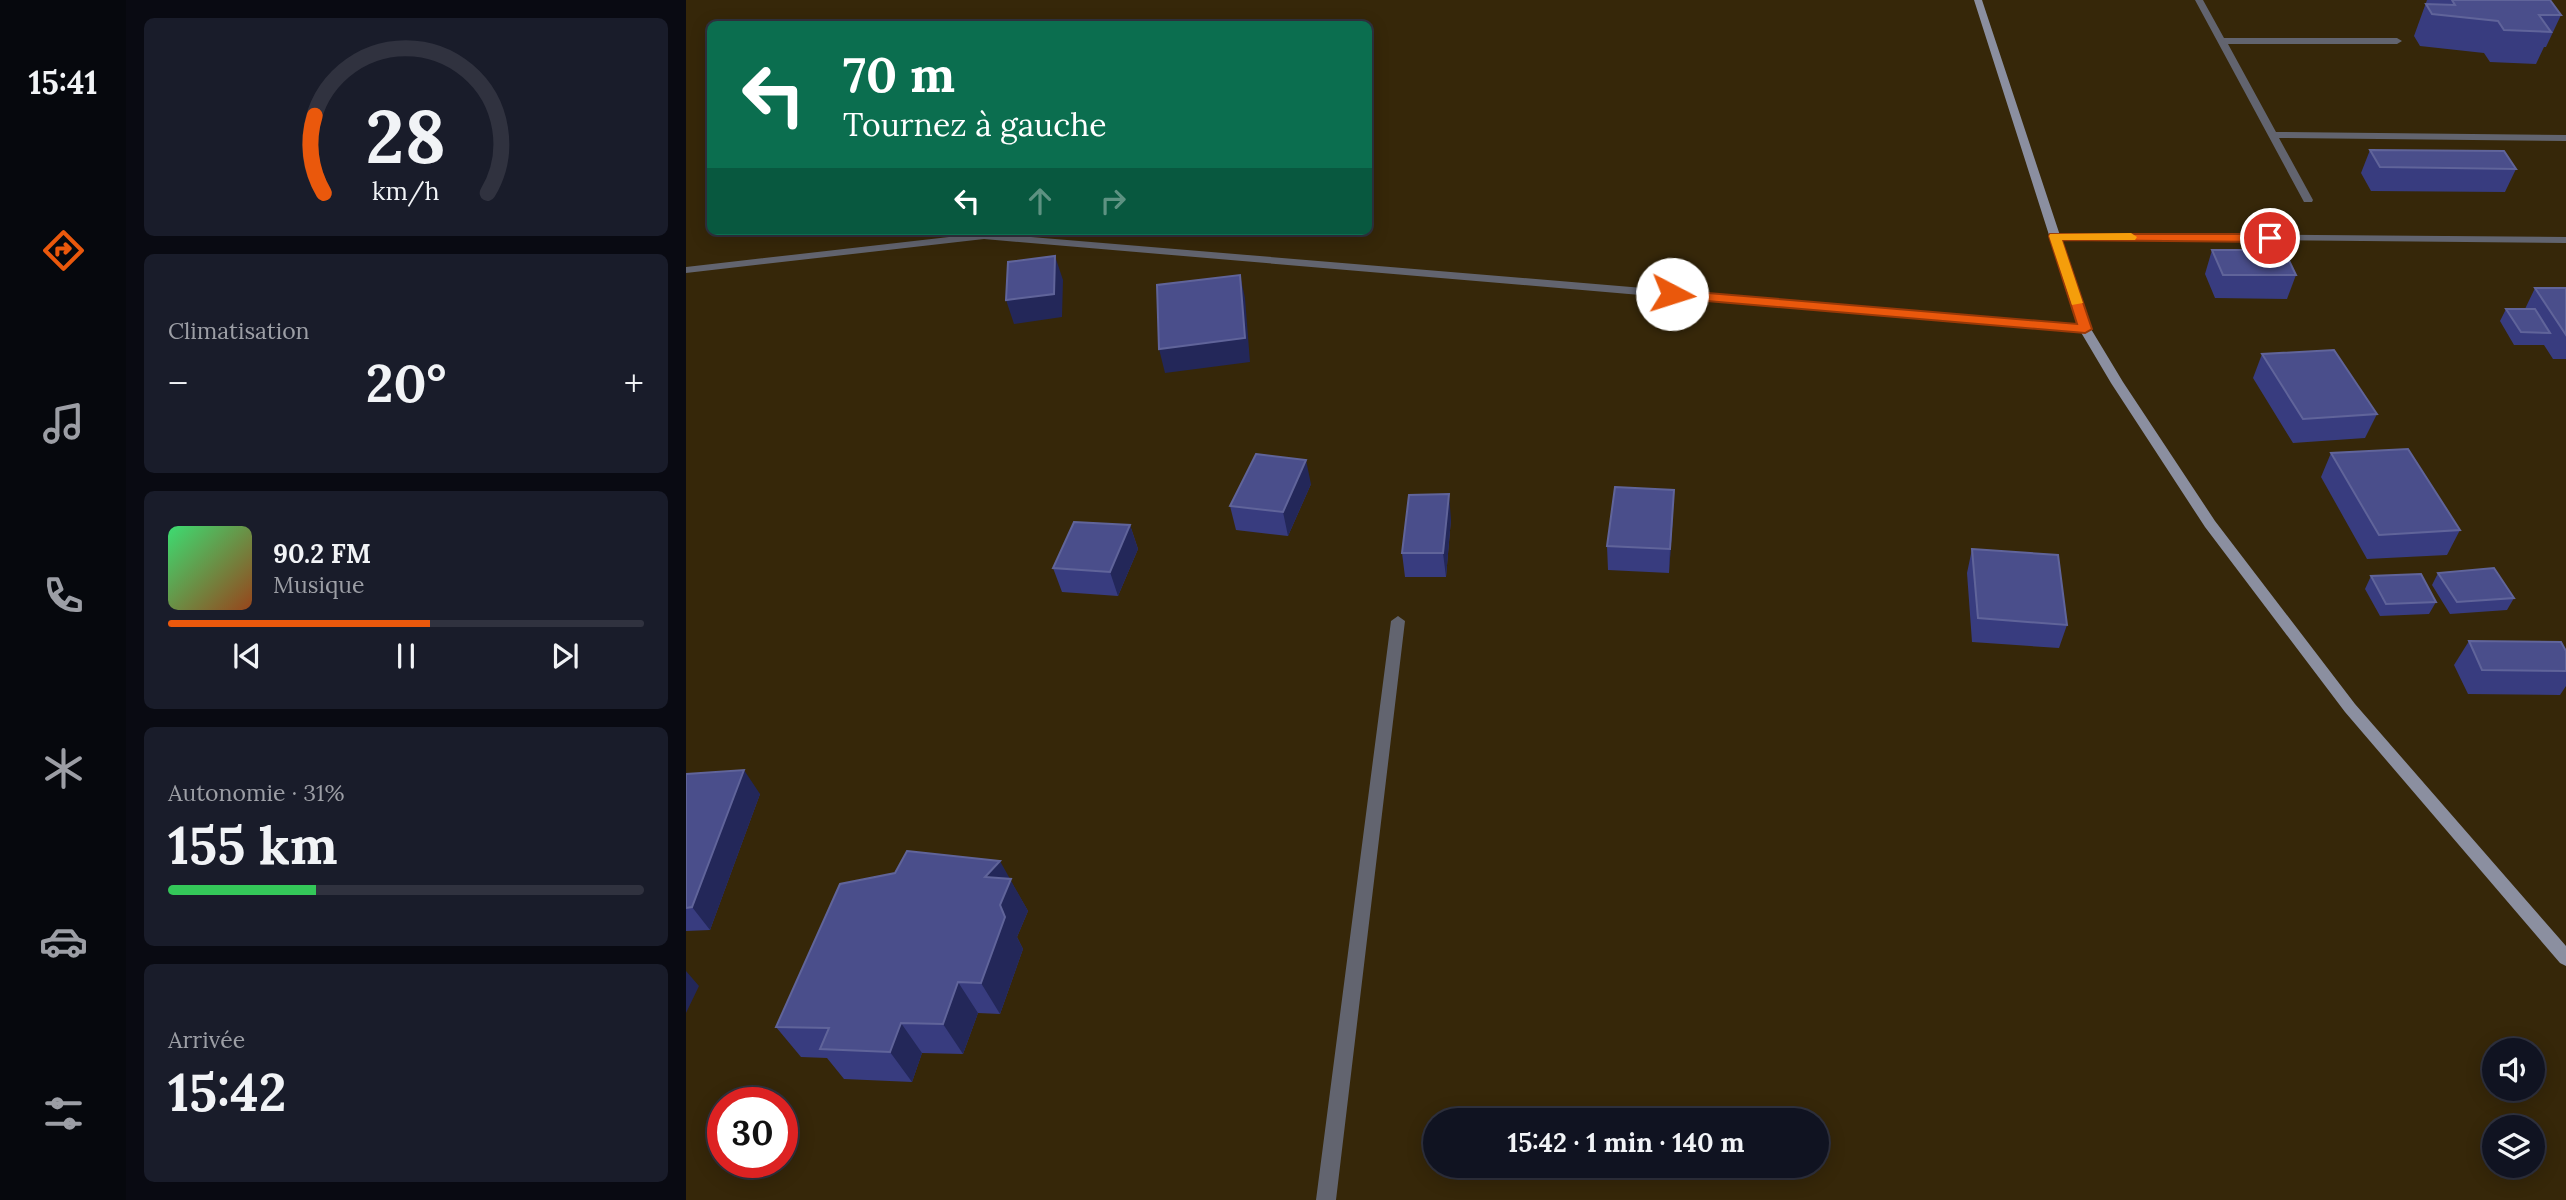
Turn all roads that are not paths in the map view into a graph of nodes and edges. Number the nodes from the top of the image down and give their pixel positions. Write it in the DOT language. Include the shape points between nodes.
graph roads {
  1 [pos="1978,0"];
  2 [pos="2199,0"];
  3 [pos="2222,41"];
  4 [pos="2397,41"];
  5 [pos="2273,135"];
  6 [pos="2566,138"];
  7 [pos="2308,200"];
  8 [pos="2055,236"];
  9 [pos="2566,240"];
  10 [pos="686,270"];
  11 [pos="2085,329"];
  12 [pos="1398,621"];
  13 [pos="2566,958"];
  14 [pos="1326,1200"];
  1 -- 8 [label="street"];
  2 -- 3 [label="street"];
  3 -- 4 [label="street"];
  3 -- 5 [label="street"];
  5 -- 6 [label="street"];
  5 -- 7 [label="street"];
  8 -- 9 [label="street"];
  8 -- 11 [label="street"];
  10 -- 11 [label="street" via="984,236"];
  11 -- 13 [label="street" via="2210,524 2350,708"];
  12 -- 14 [label="street"];
}
